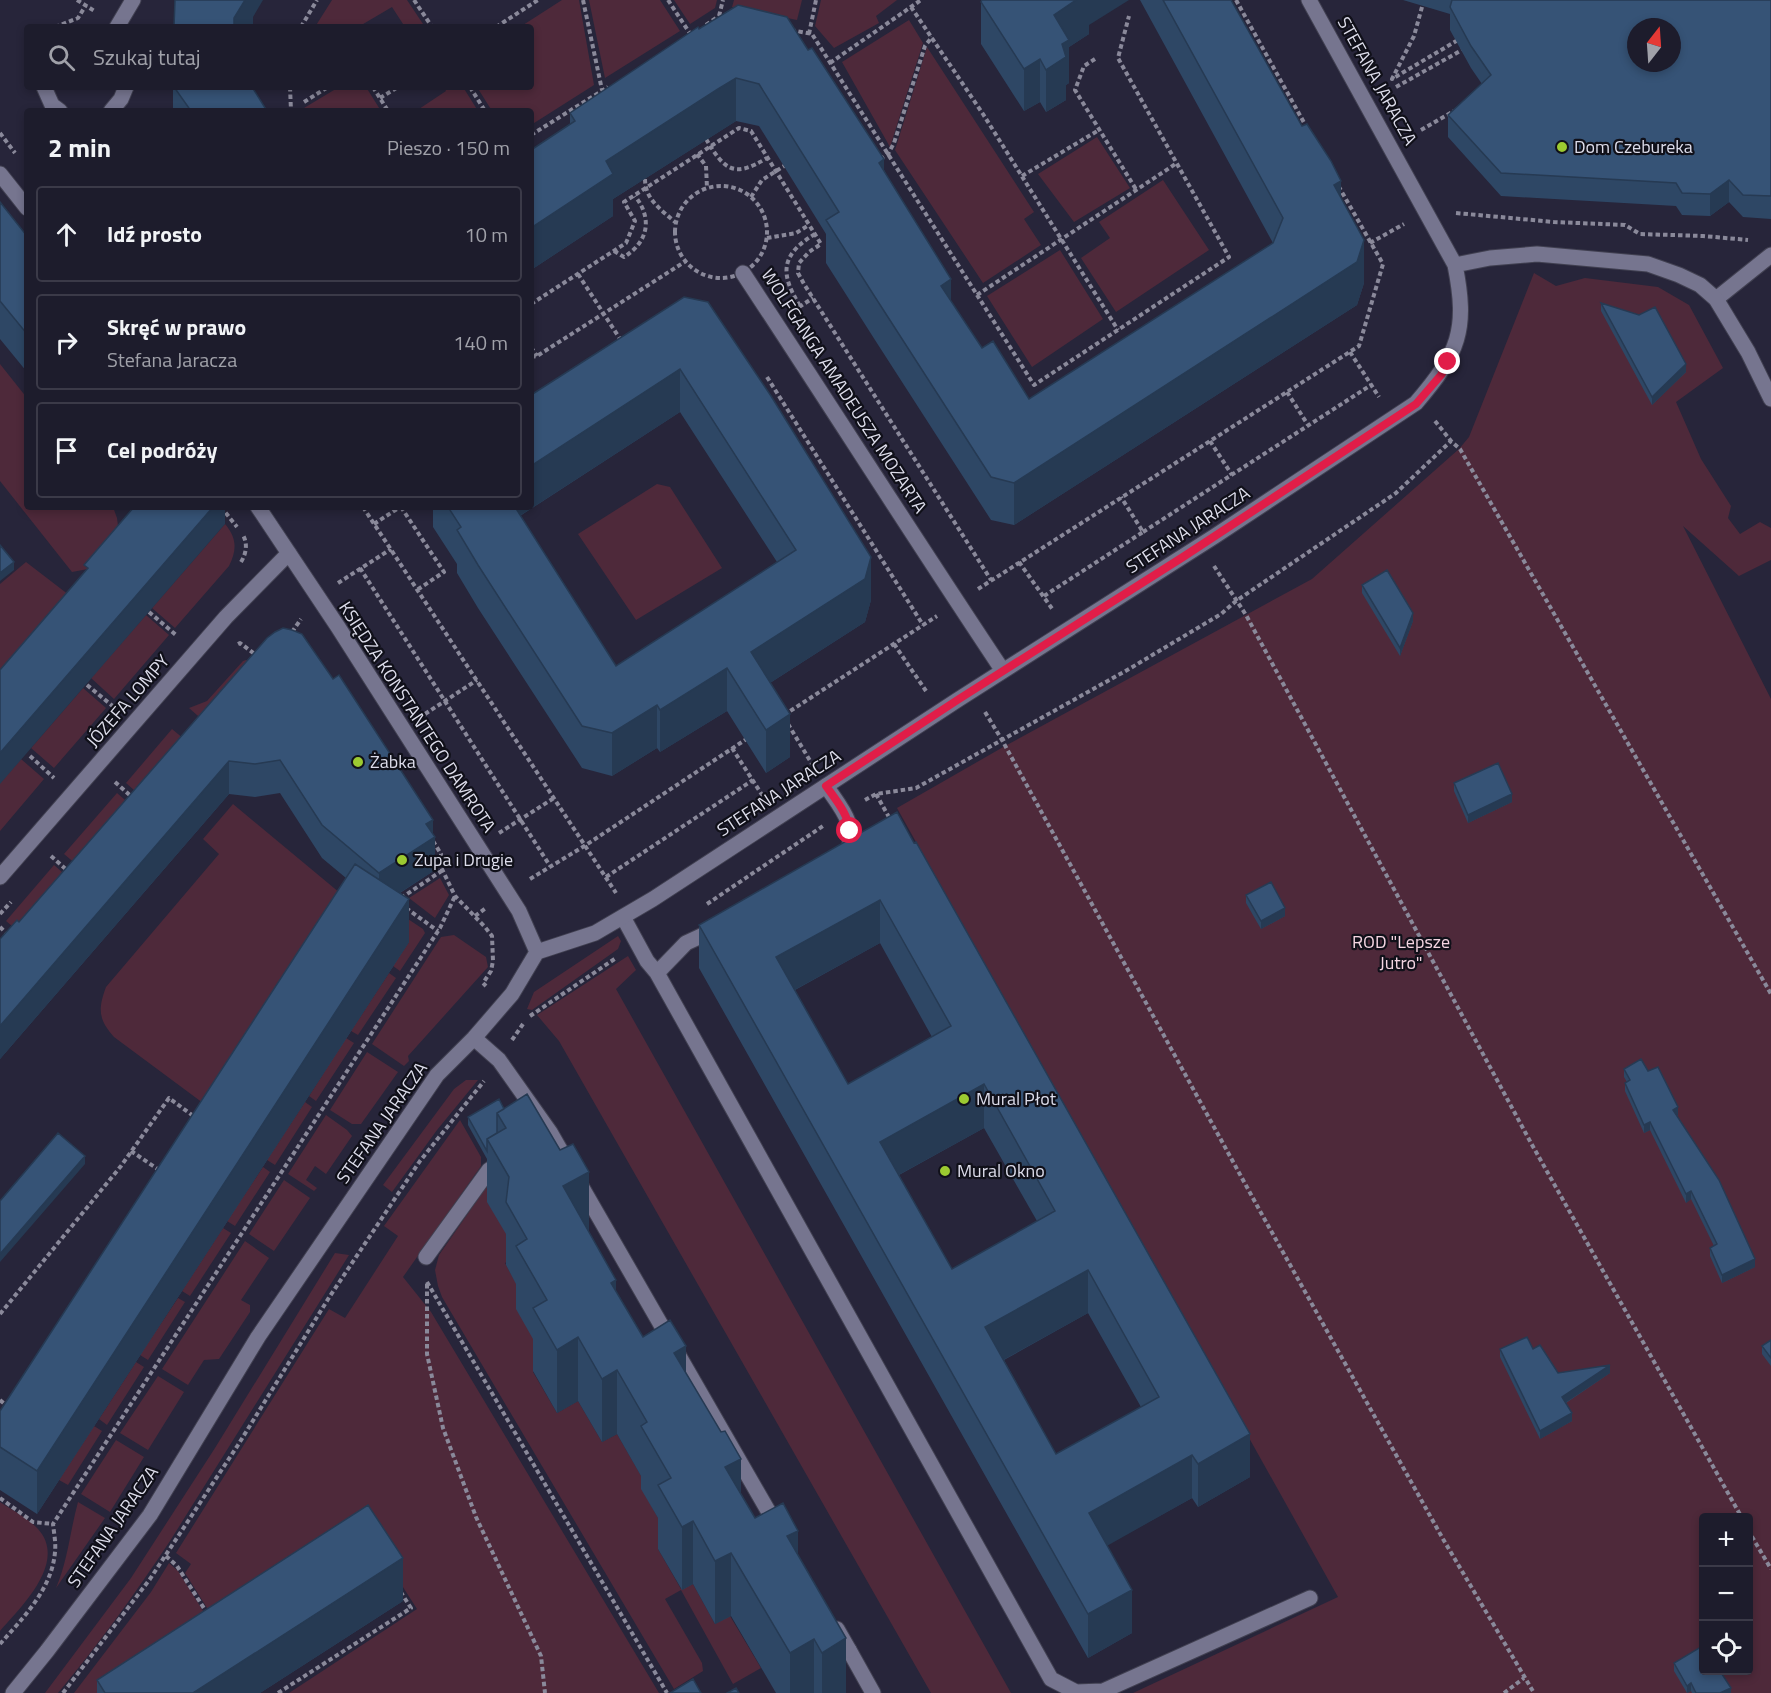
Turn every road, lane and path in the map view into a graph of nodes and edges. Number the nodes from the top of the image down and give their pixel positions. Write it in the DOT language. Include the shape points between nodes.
graph roads {
  1 [pos="134,0"];
  2 [pos="317,0"];
  3 [pos="414,0"];
  4 [pos="538,0"];
  5 [pos="584,0"];
  6 [pos="668,0"];
  7 [pos="723,0"];
  8 [pos="816,0"];
  9 [pos="921,0"];
  10 [pos="1236,0"];
  11 [pos="1310,0"];
  12 [pos="86,5"];
  13 [pos="911,7"];
  14 [pos="1422,7"];
  15 [pos="719,15"];
  16 [pos="1130,16"];
  17 [pos="730,18"];
  18 [pos="63,24"];
  19 [pos="119,24"];
  20 [pos="303,24"];
  21 [pos="430,24"];
  22 [pos="501,24"];
  23 [pos="786,29"];
  24 [pos="808,33"];
  25 [pos="691,35"];
  26 [pos="932,37"];
  27 [pos="1467,40"];
  28 [pos="682,41"];
  29 [pos="1462,50"];
  30 [pos="1095,59"];
  31 [pos="830,63"];
  32 [pos="611,85"];
  33 [pos="1396,87"];
  34 [pos="45,90"];
  35 [pos="125,90"];
  36 [pos="290,90"];
  37 [pos="323,90"];
  38 [pos="376,90"];
  39 [pos="393,90"];
  40 [pos="472,90"];
  41 [pos="602,91"];
  42 [pos="595,95"];
  43 [pos="380,98"];
  44 [pos="304,102"];
  45 [pos="601,105"];
  46 [pos="56,108"];
  47 [pos="114,108"];
  48 [pos="291,108"];
  49 [pos="386,108"];
  50 [pos="482,108"];
  51 [pos="1459,108"];
  52 [pos="864,116"];
  53 [pos="855,121"];
  54 [pos="1099,130"];
  55 [pos="1421,130"];
  56 [pos="1309,132"];
  57 [pos="534,133"];
  58 [pos="706,139"];
  59 [pos="697,154"];
  60 [pos="888,154"];
  61 [pos="767,158"];
  62 [pos="1177,164"];
  63 [pos="871,165"];
  64 [pos="784,166"];
  65 [pos="0,174"];
  66 [pos="1022,176"];
  67 [pos="645,179"];
  68 [pos="1337,183"];
  69 [pos="707,188"];
  70 [pos="1137,191"];
  71 [pos="635,196"];
  72 [pos="751,197"];
  73 [pos="24,204"];
  74 [pos="810,206"];
  75 [pos="801,212"];
  76 [pos="1428,212"];
  77 [pos="676,223"];
  78 [pos="809,225"];
  79 [pos="815,234"];
  80 [pos="767,238"];
  81 [pos="1063,240"];
  82 [pos="1756,240"];
  83 [pos="1370,243"];
  84 [pos="614,251"];
  85 [pos="1771,255"];
  86 [pos="686,261"];
  87 [pos="1455,265"];
  88 [pos="743,273"];
  89 [pos="578,274"];
  90 [pos="977,295"];
  91 [pos="1716,299"];
  92 [pos="800,306"];
  93 [pos="603,314"];
  94 [pos="1118,330"];
  95 [pos="614,350"];
  96 [pos="534,352"];
  97 [pos="1350,352"];
  98 [pos="534,356"];
  99 [pos="537,356"];
  100 [pos="767,377"];
  101 [pos="1371,385"];
  102 [pos="1287,392"];
  103 [pos="1771,399"];
  104 [pos="1416,404"];
  105 [pos="1393,418"];
  106 [pos="1308,425"];
  107 [pos="1210,441"];
  108 [pos="1450,441"];
  109 [pos="1232,475"];
  110 [pos="1121,497"];
  111 [pos="223,510"];
  112 [pos="266,510"];
  113 [pos="365,510"];
  114 [pos="396,510"];
  115 [pos="403,510"];
  116 [pos="374,524"];
  117 [pos="1143,532"];
  118 [pos="245,538"];
  119 [pos="1201,545"];
  120 [pos="391,549"];
  121 [pos="289,554"];
  122 [pos="1019,562"];
  123 [pos="360,568"];
  124 [pos="417,590"];
  125 [pos="317,596"];
  126 [pos="1044,596"];
  127 [pos="1236,601"];
  128 [pos="957,603"];
  129 [pos="149,612"];
  130 [pos="299,623"];
  131 [pos="923,625"];
  132 [pos="1067,630"];
  133 [pos="178,637"];
  134 [pos="289,638"];
  135 [pos="894,644"];
  136 [pos="1003,671"];
  137 [pos="477,680"];
  138 [pos="87,685"];
  139 [pos="972,691"];
  140 [pos="445,701"];
  141 [pos="117,710"];
  142 [pos="940,711"];
  143 [pos="422,716"];
  144 [pos="752,735"];
  145 [pos="1002,740"];
  146 [pos="732,748"];
  147 [pos="30,756"];
  148 [pos="55,779"];
  149 [pos="753,780"];
  150 [pos="115,781"];
  151 [pos="826,786"];
  152 [pos="876,794"];
  153 [pos="554,798"];
  154 [pos="135,800"];
  155 [pos="844,813"];
  156 [pos="777,818"];
  157 [pos="520,819"];
  158 [pos="892,823"];
  159 [pos="429,835"];
  160 [pos="586,845"];
  161 [pos="477,847"];
  162 [pos="51,856"];
  163 [pos="550,867"];
  164 [pos="840,869"];
  165 [pos="442,870"];
  166 [pos="72,874"];
  167 [pos="0,877"];
  168 [pos="606,877"];
  169 [pos="530,879"];
  170 [pos="455,896"];
  171 [pos="489,906"];
  172 [pos="622,909"];
  173 [pos="699,909"];
  174 [pos="475,916"];
  175 [pos="729,923"];
  176 [pos="0,927"];
  177 [pos="438,931"];
  178 [pos="15,941"];
  179 [pos="638,945"];
  180 [pos="537,952"];
  181 [pos="657,973"];
  182 [pos="489,989"];
  183 [pos="1771,994"];
  184 [pos="528,1018"];
  185 [pos="474,1038"];
  186 [pos="483,1082"];
  187 [pos="203,1122"];
  188 [pos="131,1151"];
  189 [pos="515,1153"];
  190 [pos="162,1173"];
  191 [pos="426,1257"];
  192 [pos="427,1283"];
  193 [pos="0,1314"];
  194 [pos="0,1400"];
  195 [pos="8,1407"];
  196 [pos="0,1498"];
  197 [pos="1739,1513"];
  198 [pos="53,1524"];
  199 [pos="1753,1537"];
  200 [pos="786,1542"];
  201 [pos="166,1556"];
  202 [pos="1771,1569"];
  203 [pos="398,1588"];
  204 [pos="1310,1598"];
  205 [pos="208,1614"];
  206 [pos="832,1621"];
  207 [pos="0,1644"];
  208 [pos="1524,1678"];
  209 [pos="13,1693"];
  210 [pos="63,1693"];
  211 [pos="278,1693"];
  212 [pos="545,1693"];
  213 [pos="667,1693"];
  214 [pos="873,1693"];
  215 [pos="1503,1693"];
  216 [pos="1534,1693"];
  1 -- 19 [label="street"];
  2 -- 20 [label="path"];
  3 -- 21 [label="path"];
  4 -- 22 [label="path"];
  5 -- 41 [label="path"];
  6 -- 25 [label="path"];
  7 -- 15 [label="path"];
  8 -- 24 [label="path"];
  9 -- 13 [label="path"];
  10 -- 56 [label="path"];
  11 -- 76 [label="street, STEFANA JARACZA"];
  12 -- 18 [label="path" via="78,18"];
  13 -- 26 [label="path"];
  13 -- 31 [label="path"];
  14 -- 27 [label="path" via="1414,36 1392,79 1456,40"];
  15 -- 17 [label="path"];
  15 -- 25 [label="path"];
  16 -- 62 [label="path" via="1118,58"];
  23 -- 24 [label="path"];
  24 -- 31 [label="path"];
  25 -- 28 [label="path"];
  26 -- 60 [label="path" via="925,46"];
  26 -- 66 [label="path"];
  29 -- 33 [label="path"];
  30 -- 54 [label="path" via="1084,66 1075,90"];
  31 -- 52 [label="path"];
  32 -- 41 [label="path"];
  34 -- 46 [label="street"];
  35 -- 47 [label="street"];
  36 -- 48 [label="path"];
  37 -- 44 [label="path"];
  38 -- 43 [label="path"];
  39 -- 43 [label="path"];
  40 -- 50 [label="path"];
  41 -- 42 [label="path"];
  42 -- 45 [label="path"];
  42 -- 57 [label="path"];
  43 -- 49 [label="path"];
  51 -- 55 [label="path"];
  52 -- 53 [label="path"];
  52 -- 60 [label="path"];
  54 -- 66 [label="path"];
  54 -- 70 [label="path"];
  58 -- 61 [label="path" via="720,161 733,169 750,169"];
  59 -- 69 [label="path" via="706,166"];
  60 -- 63 [label="path"];
  60 -- 90 [label="path"];
  62 -- 70 [label="path"];
  62 -- 94 [label="path" via="1229,257"];
  64 -- 72 [label="path" via="762,180"];
  65 -- 73 [label="street"];
  66 -- 81 [label="path"];
  67 -- 77 [label="path" via="651,201"];
  68 -- 83 [label="path"];
  69 -- 72 [label="path" via="738,189"];
  69 -- 77 [label="path" via="682,207"];
  70 -- 81 [label="path"];
  71 -- 84 [label="path" via="644,213 642,242 624,257"];
  72 -- 80 [label="path" via="761,209"];
  74 -- 75 [label="path"];
  76 -- 82 [label="path" via="1625,225 1640,234"];
  76 -- 83 [label="path"];
  76 -- 87 [label="street, STEFANA JARACZA"];
  77 -- 86 [label="path" via="676,240"];
  78 -- 80 [label="path" via="796,233"];
  79 -- 92 [label="path" via="794,250 787,264 787,282"];
  80 -- 88 [label="path" via="762,254"];
  81 -- 90 [label="path"];
  81 -- 94 [label="path"];
  83 -- 97 [label="path" via="1383,264 1359,346"];
  85 -- 91 [label="street"];
  86 -- 88 [label="path, WOLFGANGA AMADEUSZA MOZARTA" via="708,276 725,278"];
  86 -- 93 [label="path"];
  87 -- 91 [label="street" via="1537,254 1648,264 1700,285"];
  87 -- 104 [label="street, STEFANA JARACZA" via="1462,310 1455,345 1441,375"];
  88 -- 128 [label="street, WOLFGANGA AMADEUSZA MOZARTA"];
  89 -- 93 [label="path"];
  90 -- 94 [label="path" via="1034,385"];
  91 -- 103 [label="street"];
  93 -- 95 [label="path" via="623,344"];
  93 -- 99 [label="path"];
  96 -- 99 [label="path"];
  97 -- 101 [label="path"];
  97 -- 102 [label="path"];
  98 -- 99 [label="path"];
  100 -- 131 [label="path"];
  101 -- 105 [label="path"];
  101 -- 106 [label="path"];
  102 -- 106 [label="path"];
  102 -- 107 [label="path"];
  104 -- 105 [label="street, STEFANA JARACZA"];
  104 -- 108 [label="path"];
  105 -- 119 [label="street, STEFANA JARACZA"];
  106 -- 109 [label="path"];
  107 -- 109 [label="path"];
  107 -- 110 [label="path"];
  108 -- 127 [label="path" via="1396,493"];
  108 -- 183 [label="path" via="1460,449"];
  109 -- 117 [label="path"];
  110 -- 117 [label="path"];
  110 -- 122 [label="path"];
  111 -- 118 [label="path"];
  112 -- 121 [label="street, KSIĘDZA KONSTANTEGO DAMROTA"];
  113 -- 116 [label="path"];
  114 -- 116 [label="path"];
  115 -- 124 [label="path" via="444,572"];
  116 -- 120 [label="path"];
  117 -- 126 [label="path"];
  119 -- 127 [label="path"];
  119 -- 132 [label="street, STEFANA JARACZA"];
  120 -- 123 [label="path"];
  120 -- 124 [label="path"];
  121 -- 125 [label="street, KSIĘDZA KONSTANTEGO DAMROTA"];
  121 -- 167 [label="street, JÓZEFA LOMPY" via="226,617"];
  122 -- 126 [label="path"];
  122 -- 128 [label="path"];
  123 -- 125 [label="path"];
  123 -- 140 [label="path"];
  124 -- 137 [label="path"];
  125 -- 161 [label="street, KSIĘDZA KONSTANTEGO DAMROTA"];
  126 -- 132 [label="path"];
  127 -- 145 [label="path" via="1140,663"];
  127 -- 197 [label="path" via="1531,1143"];
  128 -- 131 [label="path"];
  128 -- 136 [label="street, WOLFGANGA AMADEUSZA MOZARTA"];
  129 -- 133 [label="path"];
  130 -- 134 [label="path"];
  131 -- 135 [label="path"];
  132 -- 136 [label="street, STEFANA JARACZA"];
  135 -- 142 [label="path"];
  135 -- 151 [label="path" via="783,716"];
  136 -- 139 [label="street, STEFANA JARACZA"];
  137 -- 140 [label="path"];
  137 -- 153 [label="path"];
  138 -- 141 [label="path"];
  139 -- 142 [label="street, STEFANA JARACZA"];
  139 -- 145 [label="path"];
  140 -- 143 [label="path"];
  140 -- 157 [label="path"];
  142 -- 151 [label="street, STEFANA JARACZA"];
  144 -- 146 [label="path"];
  145 -- 152 [label="path" via="916,788"];
  145 -- 208 [label="path" via="1271,1232"];
  146 -- 149 [label="path"];
  146 -- 160 [label="path"];
  147 -- 148 [label="path"];
  149 -- 156 [label="path"];
  149 -- 168 [label="path"];
  150 -- 154 [label="path"];
  151 -- 155 [label="street"];
  151 -- 156 [label="street, STEFANA JARACZA"];
  152 -- 155 [label="path"];
  152 -- 158 [label="path"];
  153 -- 157 [label="path"];
  153 -- 160 [label="path"];
  155 -- 164 [label="street" via="852,840"];
  155 -- 173 [label="path"];
  156 -- 172 [label="street, STEFANA JARACZA" via="654,899"];
  157 -- 161 [label="path"];
  157 -- 163 [label="path"];
  159 -- 165 [label="path" via="441,854"];
  160 -- 163 [label="path"];
  160 -- 168 [label="path"];
  161 -- 180 [label="street, KSIĘDZA KONSTANTEGO DAMROTA" via="519,911"];
  162 -- 166 [label="path"];
  163 -- 169 [label="path"];
  165 -- 170 [label="path"];
  165 -- 177 [label="path" via="397,901"];
  168 -- 172 [label="path"];
  170 -- 174 [label="path"];
  170 -- 177 [label="path"];
  171 -- 174 [label="path"];
  172 -- 179 [label="street"];
  172 -- 180 [label="street, STEFANA JARACZA" via="594,933"];
  174 -- 182 [label="path" via="492,936 493,961 483,984"];
  175 -- 181 [label="street" via="686,943"];
  176 -- 178 [label="path"];
  177 -- 198 [label="path"];
  179 -- 181 [label="street"];
  179 -- 184 [label="path"];
  180 -- 185 [label="street, STEFANA JARACZA" via="512,994"];
  181 -- 204 [label="street" via="1051,1679 1076,1692 1103,1691"];
  185 -- 200 [label="street" via="499,1060 546,1135"];
  185 -- 209 [label="street, STEFANA JARACZA" via="437,1075 258,1337 150,1515"];
  186 -- 201 [label="path" via="413,1170"];
  187 -- 188 [label="path" via="169,1098"];
  188 -- 190 [label="path"];
  188 -- 193 [label="path"];
  189 -- 191 [label="street" via="489,1170"];
  191 -- 192 [label="path"];
  192 -- 212 [label="path" via="428,1354 443,1428 476,1517 542,1656"];
  192 -- 213 [label="path"];
  194 -- 195 [label="path"];
  196 -- 198 [label="path" via="33,1522"];
  198 -- 207 [label="path" via="56,1551 52,1572 33,1606"];
  199 -- 202 [label="path"];
  201 -- 205 [label="path" via="177,1566"];
  201 -- 210 [label="path"];
  203 -- 211 [label="path" via="411,1608"];
  206 -- 214 [label="street"];
  208 -- 215 [label="path"];
  208 -- 216 [label="path"];
}
